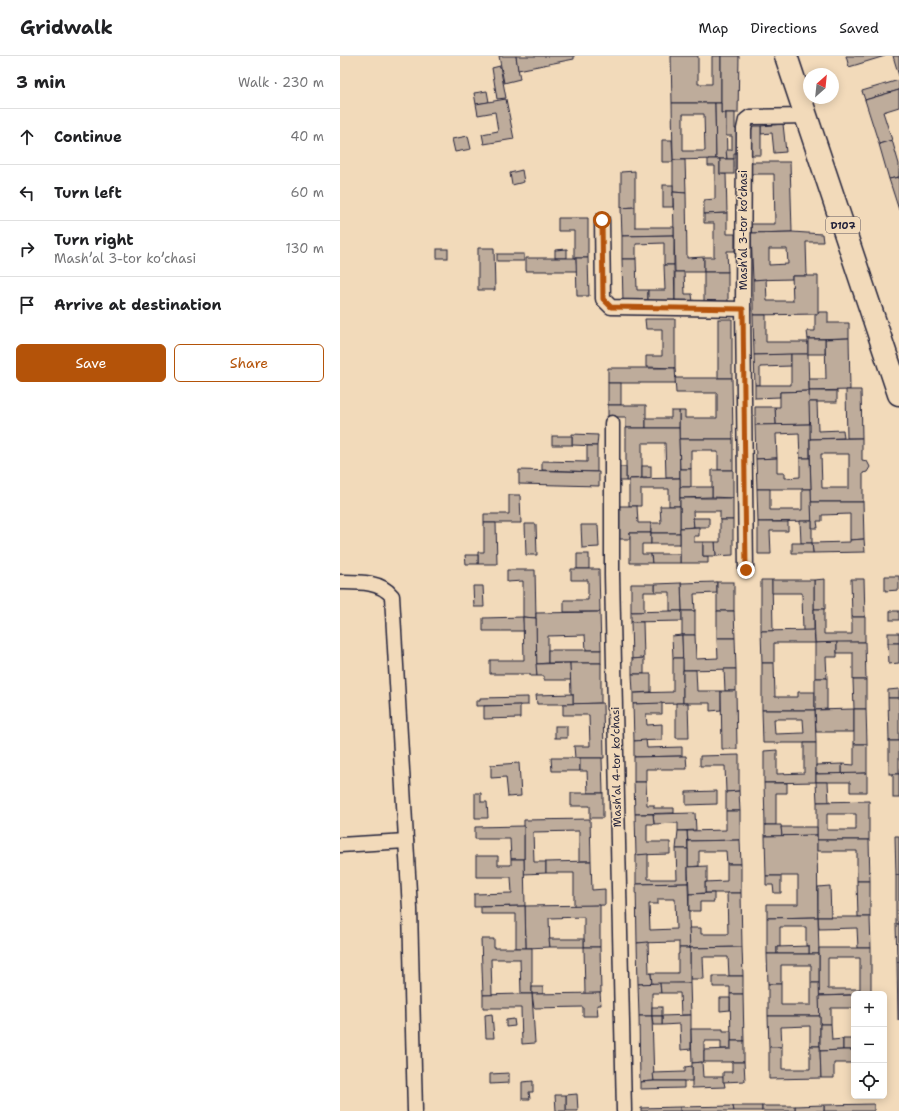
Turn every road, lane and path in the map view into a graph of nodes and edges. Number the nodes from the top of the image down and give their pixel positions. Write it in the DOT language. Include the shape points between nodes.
graph roads {
  1 [pos="786,56"];
  2 [pos="806,116"];
  3 [pos="602,220"];
  4 [pos="743,309"];
  5 [pos="899,394"];
  6 [pos="612,423"];
  7 [pos="746,570"];
  8 [pos="340,582"];
  9 [pos="406,842"];
  10 [pos="340,845"];
  11 [pos="415,1111"];
  12 [pos="624,1111"];
  1 -- 2 [label="main road, D107"];
  2 -- 4 [label="street, Mashʼal 3-tor koʼchasi" via="750,118 745,123"];
  2 -- 5 [label="main road, D107"];
  3 -- 4 [label="street" via="603,299 611,307"];
  4 -- 7 [label="street, Mashʼal 3-tor koʼchasi"];
  6 -- 12 [label="street, Mashʼal 4-tor koʼchasi" via="612,575"];
  8 -- 9 [label="street" via="379,586 392,596"];
  9 -- 10 [label="street"];
  9 -- 11 [label="street"];
}
